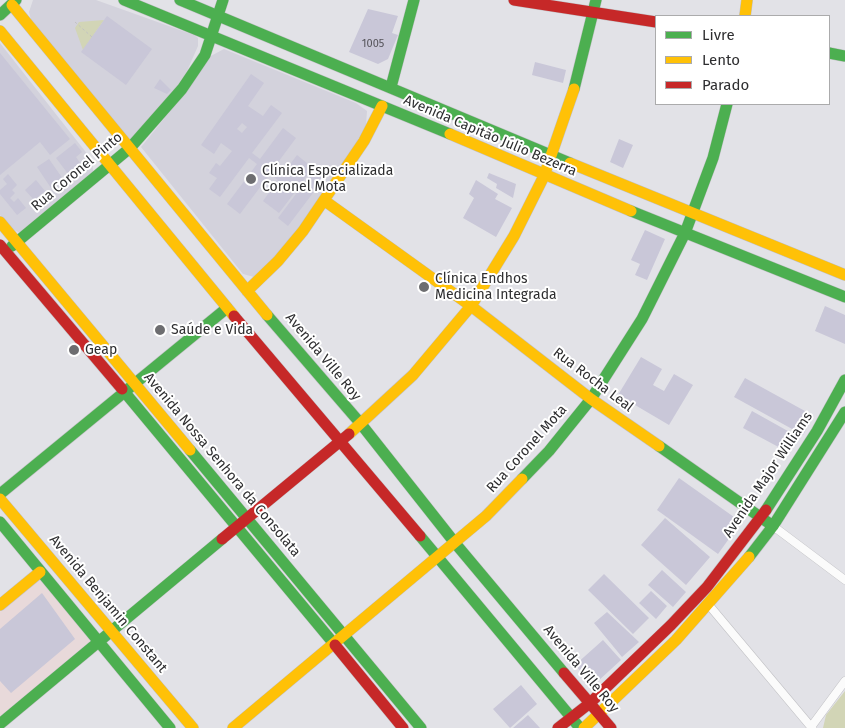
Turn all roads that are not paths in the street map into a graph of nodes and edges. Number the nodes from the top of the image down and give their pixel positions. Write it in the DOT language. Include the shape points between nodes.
graph roads {
  1 [pos="124,0"];
  2 [pos="180,0"];
  3 [pos="223,0"];
  4 [pos="414,0"];
  5 [pos="514,0"];
  6 [pos="747,0"];
  7 [pos="14,2"];
  8 [pos="595,6"];
  9 [pos="0,15"];
  10 [pos="745,15"];
  11 [pos="219,16"];
  12 [pos="655,22"];
  13 [pos="0,31"];
  14 [pos="212,37"];
  15 [pos="830,53"];
  16 [pos="845,56"];
  17 [pos="391,87"];
  18 [pos="727,105"];
  19 [pos="382,106"];
  20 [pos="130,148"];
  21 [pos="553,156"];
  22 [pos="110,166"];
  23 [pos="544,176"];
  24 [pos="325,201"];
  25 [pos="693,215"];
  26 [pos="0,222"];
  27 [pos="685,234"];
  28 [pos="16,242"];
  29 [pos="2,251"];
  30 [pos="845,275"];
  31 [pos="247,291"];
  32 [pos="845,297"];
  33 [pos="471,306"];
  34 [pos="227,308"];
  35 [pos="845,380"];
  36 [pos="133,384"];
  37 [pos="123,391"];
  38 [pos="591,399"];
  39 [pos="845,412"];
  40 [pos="361,424"];
  41 [pos="340,440"];
  42 [pos="0,494"];
  43 [pos="0,499"];
  44 [pos="762,517"];
  45 [pos="248,518"];
  46 [pos="0,522"];
  47 [pos="772,526"];
  48 [pos="238,527"];
  49 [pos="455,543"];
  50 [pos="438,557"];
  51 [pos="40,572"];
  52 [pos="845,580"];
  53 [pos="708,604"];
  54 [pos="0,605"];
  55 [pos="112,632"];
  56 [pos="344,636"];
  57 [pos="99,642"];
  58 [pos="334,645"];
  59 [pos="845,681"];
  60 [pos="590,703"];
  61 [pos="600,714"];
  62 [pos="571,718"];
  63 [pos="0,724"];
  64 [pos="170,728"];
  65 [pos="193,728"];
  66 [pos="233,728"];
  67 [pos="403,728"];
  68 [pos="421,728"];
  69 [pos="558,728"];
  70 [pos="580,728"];
  71 [pos="584,728"];
  72 [pos="611,728"];
  73 [pos="811,728"];
  1 -- 14 [label="main road, Avenida Capitão Júlio Bezerra"];
  2 -- 11 [label="main road, Avenida Capitão Júlio Bezerra"];
  3 -- 11 [label="main road, Rua Coronel Pinto"];
  4 -- 17 [label="main road"];
  5 -- 8 [label="main road"];
  6 -- 10 [label="main road"];
  7 -- 9 [label="main road"];
  7 -- 20 [label="main road, Avenida Ville Roy"];
  8 -- 12 [label="main road"];
  8 -- 21 [label="main road" via="570,106"];
  11 -- 14 [label="main road, Rua Coronel Pinto"];
  11 -- 17 [label="main road, Avenida Capitão Júlio Bezerra"];
  13 -- 22 [label="main road"];
  14 -- 19 [label="main road, Avenida Capitão Júlio Bezerra"];
  14 -- 20 [label="main road, Rua Coronel Pinto" via="205,55 182,89"];
  15 -- 16 [label="main road"];
  17 -- 21 [label="main road, Avenida Capitão Júlio Bezerra"];
  18 -- 25 [label="main road, Rua Coronel Mota"];
  19 -- 23 [label="main road, Avenida Capitão Júlio Bezerra"];
  19 -- 24 [label="main road" via="364,141"];
  20 -- 22 [label="main road, Rua Coronel Pinto"];
  20 -- 31 [label="main road, Avenida Ville Roy"];
  21 -- 23 [label="main road"];
  21 -- 25 [label="main road, Avenida Capitão Júlio Bezerra"];
  22 -- 28 [label="main road, Rua Coronel Pinto"];
  22 -- 34 [label="main road"];
  23 -- 27 [label="main road, Avenida Capitão Júlio Bezerra"];
  23 -- 33 [label="main road" via="514,236"];
  24 -- 31 [label="main road" via="278,260"];
  24 -- 33 [label="main road, Rua Rocha Leal"];
  25 -- 27 [label="main road, Rua Coronel Mota"];
  25 -- 30 [label="main road, Avenida Capitão Júlio Bezerra"];
  26 -- 28 [label="main road, Avenida Nossa Senhora da Consolata"];
  27 -- 32 [label="main road, Avenida Capitão Júlio Bezerra"];
  27 -- 38 [label="main road, Rua Coronel Mota" via="642,319"];
  28 -- 29 [label="main road, Rua Coronel Pinto"];
  28 -- 36 [label="main road, Avenida Nossa Senhora da Consolata"];
  29 -- 37 [label="main road, Avenida Nossa Senhora da Consolata"];
  31 -- 40 [label="main road, Avenida Ville Roy"];
  33 -- 38 [label="main road, Rua Rocha Leal"];
  33 -- 40 [label="main road" via="413,375"];
  34 -- 36 [label="main road"];
  34 -- 41 [label="main road"];
  35 -- 44 [label="main road, Avenida Major Williams"];
  36 -- 37 [label="main road"];
  36 -- 45 [label="main road, Avenida Nossa Senhora da Consolata"];
  37 -- 42 [label="main road"];
  37 -- 48 [label="main road, Avenida Nossa Senhora da Consolata"];
  38 -- 44 [label="main road, Rua Rocha Leal"];
  38 -- 49 [label="main road, Rua Coronel Mota" via="520,483"];
  39 -- 47 [label="main road"];
  40 -- 41 [label="main road"];
  40 -- 49 [label="main road, Avenida Ville Roy"];
  41 -- 45 [label="main road"];
  41 -- 50 [label="main road"];
  43 -- 55 [label="main road, Avenida Benjamin Constant"];
  44 -- 47 [label="main road, Rua Rocha Leal"];
  44 -- 60 [label="main road, Avenida Major Williams" via="671,625"];
  45 -- 48 [label="main road"];
  45 -- 56 [label="main road, Avenida Nossa Senhora da Consolata"];
  46 -- 51 [label="main road"];
  47 -- 52 [label="street, Rua Rocha Leal"];
  47 -- 53 [label="main road"];
  48 -- 55 [label="main road"];
  48 -- 58 [label="main road, Avenida Nossa Senhora da Consolata"];
  49 -- 50 [label="main road, Rua Coronel Mota"];
  49 -- 60 [label="main road, Avenida Ville Roy"];
  50 -- 56 [label="main road, Rua Coronel Mota"];
  50 -- 62 [label="main road"];
  51 -- 54 [label="main road"];
  51 -- 57 [label="main road"];
  53 -- 61 [label="main road"];
  53 -- 73 [label="street"];
  55 -- 57 [label="main road"];
  55 -- 65 [label="main road, Avenida Benjamin Constant"];
  56 -- 58 [label="main road, Rua Coronel Mota"];
  56 -- 68 [label="main road, Avenida Nossa Senhora da Consolata"];
  57 -- 63 [label="main road"];
  57 -- 64 [label="main road"];
  58 -- 66 [label="main road, Rua Coronel Mota"];
  58 -- 67 [label="main road, Avenida Nossa Senhora da Consolata"];
  59 -- 73 [label="street"];
  60 -- 61 [label="main road, Avenida Ville Roy"];
  60 -- 62 [label="main road, Avenida Major Williams"];
  61 -- 71 [label="main road"];
  61 -- 72 [label="main road, Avenida Ville Roy"];
  62 -- 69 [label="main road, Avenida Major Williams"];
  62 -- 70 [label="main road"];
}
